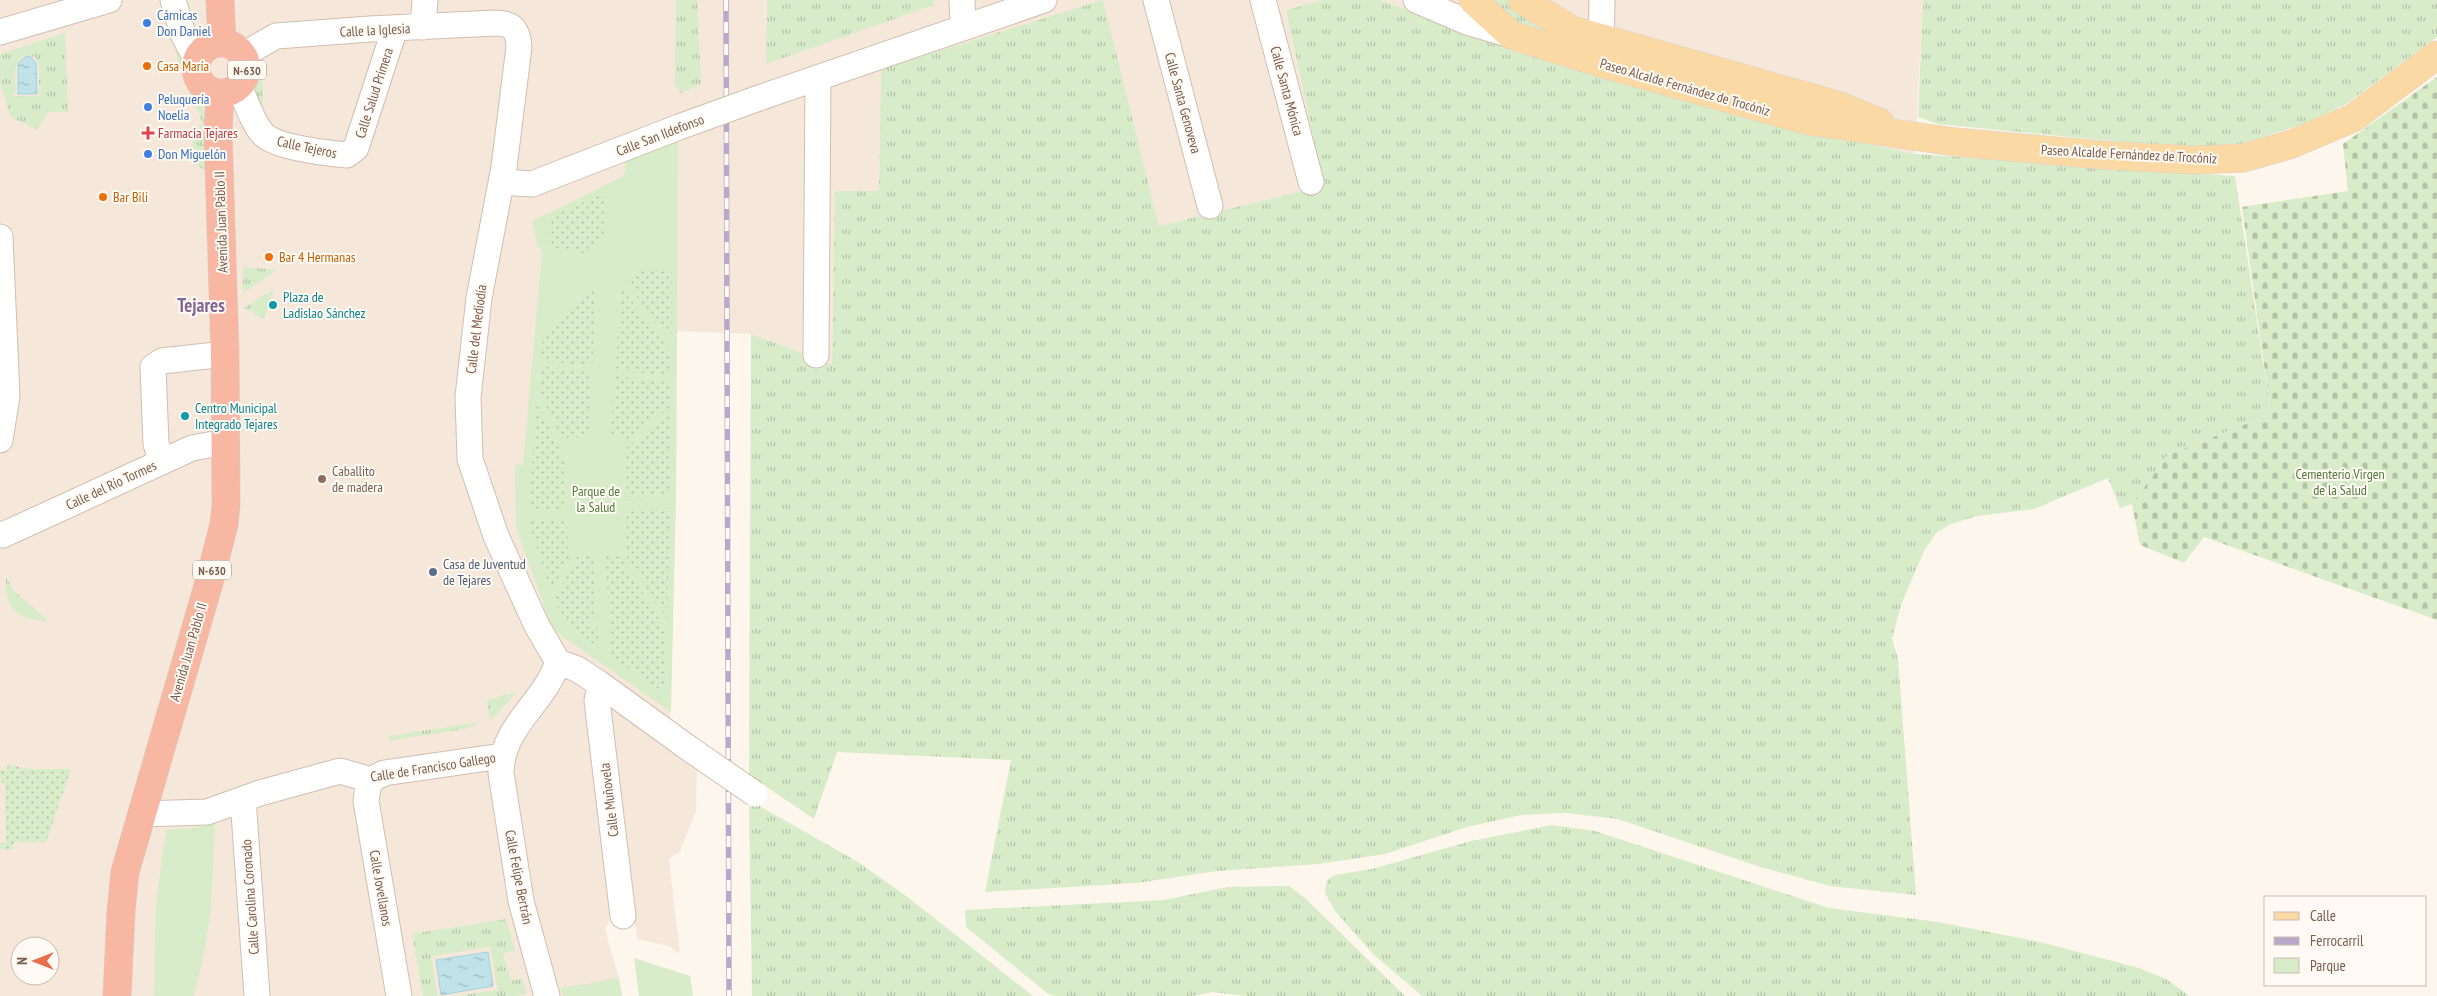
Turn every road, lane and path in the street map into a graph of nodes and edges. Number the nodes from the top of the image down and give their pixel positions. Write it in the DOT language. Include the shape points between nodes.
graph roads {
  1 [pos="109,0"];
  2 [pos="220,0"];
  3 [pos="425,0"];
  4 [pos="962,0"];
  5 [pos="1044,0"];
  6 [pos="1156,0"];
  7 [pos="1263,0"];
  8 [pos="1416,0"];
  9 [pos="1468,0"];
  10 [pos="1473,0"];
  11 [pos="1522,0"];
  12 [pos="1602,0"];
  13 [pos="172,1"];
  14 [pos="1442,12"];
  15 [pos="511,25"];
  16 [pos="423,27"];
  17 [pos="963,27"];
  18 [pos="395,28"];
  19 [pos="0,32"];
  20 [pos="1511,35"];
  21 [pos="233,49"];
  22 [pos="1601,51"];
  23 [pos="2437,55"];
  24 [pos="197,61"];
  25 [pos="818,78"];
  26 [pos="230,90"];
  27 [pos="347,155"];
  28 [pos="502,182"];
  29 [pos="1311,182"];
  30 [pos="1210,206"];
  31 [pos="0,237"];
  32 [pos="225,354"];
  33 [pos="816,355"];
  34 [pos="0,440"];
  35 [pos="225,442"];
  36 [pos="162,462"];
  37 [pos="0,534"];
  38 [pos="558,662"];
  39 [pos="600,684"];
  40 [pos="502,756"];
  41 [pos="371,780"];
  42 [pos="754,794"];
  43 [pos="243,799"];
  44 [pos="141,814"];
  45 [pos="623,916"];
  46 [pos="117,996"];
  47 [pos="257,996"];
  48 [pos="399,996"];
  49 [pos="547,996"];
  1 -- 19 [label="street"];
  2 -- 21 [label="highway, Avenida Juan Pablo II / N-630"];
  3 -- 16 [label="street"];
  4 -- 17 [label="street"];
  5 -- 17 [label="street, Calle San Ildefonso"];
  6 -- 30 [label="street, Calle Santa Genoveva"];
  7 -- 29 [label="street, Calle Santa Mónica"];
  8 -- 14 [label="street"];
  9 -- 14 [label="street"];
  10 -- 20 [label="main road, Paseo Alcalde Fernández de Trocóniz"];
  11 -- 22 [label="main road, Paseo Alcalde Fernández de Trocóniz"];
  12 -- 22 [label="street"];
  13 -- 24 [label="street" via="183,34"];
  14 -- 20 [label="street"];
  15 -- 16 [label="street, Calle la Iglesia"];
  15 -- 28 [label="street, Calle del Mediodía" via="518,36 519,47"];
  16 -- 18 [label="street, Calle la Iglesia"];
  17 -- 25 [label="street, Calle San Ildefonso"];
  18 -- 21 [label="street, Calle la Iglesia" via="276,36"];
  18 -- 27 [label="street, Calle Salud Primera" via="356,148"];
  20 -- 22 [label="main road, Paseo Alcalde Fernández de Trocóniz"];
  21 -- 24 [label="highway, N-630" via="207,48"];
  21 -- 26 [label="highway, Avenida Juan Pablo II / N-630" via="247,72"];
  22 -- 23 [label="main road, Paseo Alcalde Fernández de Trocóniz" via="1837,104 1913,136 2101,155 2195,160 2243,158 2316,136 2353,118"];
  24 -- 26 [label="highway, N-630" via="202,85 208,90"];
  25 -- 28 [label="street, Calle San Ildefonso, bridge" via="532,184"];
  25 -- 33 [label="street"];
  26 -- 27 [label="street, Calle Tejeros" via="252,112 259,129 271,140"];
  26 -- 32 [label="highway, Avenida Juan Pablo II / N-630" via="218,132"];
  28 -- 38 [label="street, Calle del Mediodía" via="479,298 468,397 470,459 488,517 537,626"];
  31 -- 34 [label="street" via="7,396"];
  32 -- 35 [label="highway, Avenida Juan Pablo II / N-630"];
  32 -- 36 [label="street" via="162,361 153,366 156,444"];
  35 -- 36 [label="street, Calle del Río Tormes" via="192,448"];
  35 -- 44 [label="highway, Avenida Juan Pablo II / N-630" via="224,524"];
  36 -- 37 [label="street, Calle del Río Tormes"];
  38 -- 39 [label="street"];
  38 -- 40 [label="street, Calle de Francisco Gallego" via="554,676 512,732"];
  39 -- 42 [label="street, bridge"];
  39 -- 45 [label="street, Calle Muñovela" via="598,701"];
  40 -- 41 [label="street, Calle de Francisco Gallego" via="384,773"];
  40 -- 49 [label="street, Calle Felipe Bertrán" via="501,773 521,901"];
  41 -- 43 [label="street, Calle de Francisco Gallego" via="340,771"];
  41 -- 48 [label="street, Calle Jovellanos" via="366,801"];
  43 -- 44 [label="street, Calle de Francisco Gallego" via="207,812"];
  43 -- 47 [label="street, Calle Carolina Coronado"];
  44 -- 46 [label="highway, Avenida Juan Pablo II / N-630" via="126,872"];
}
